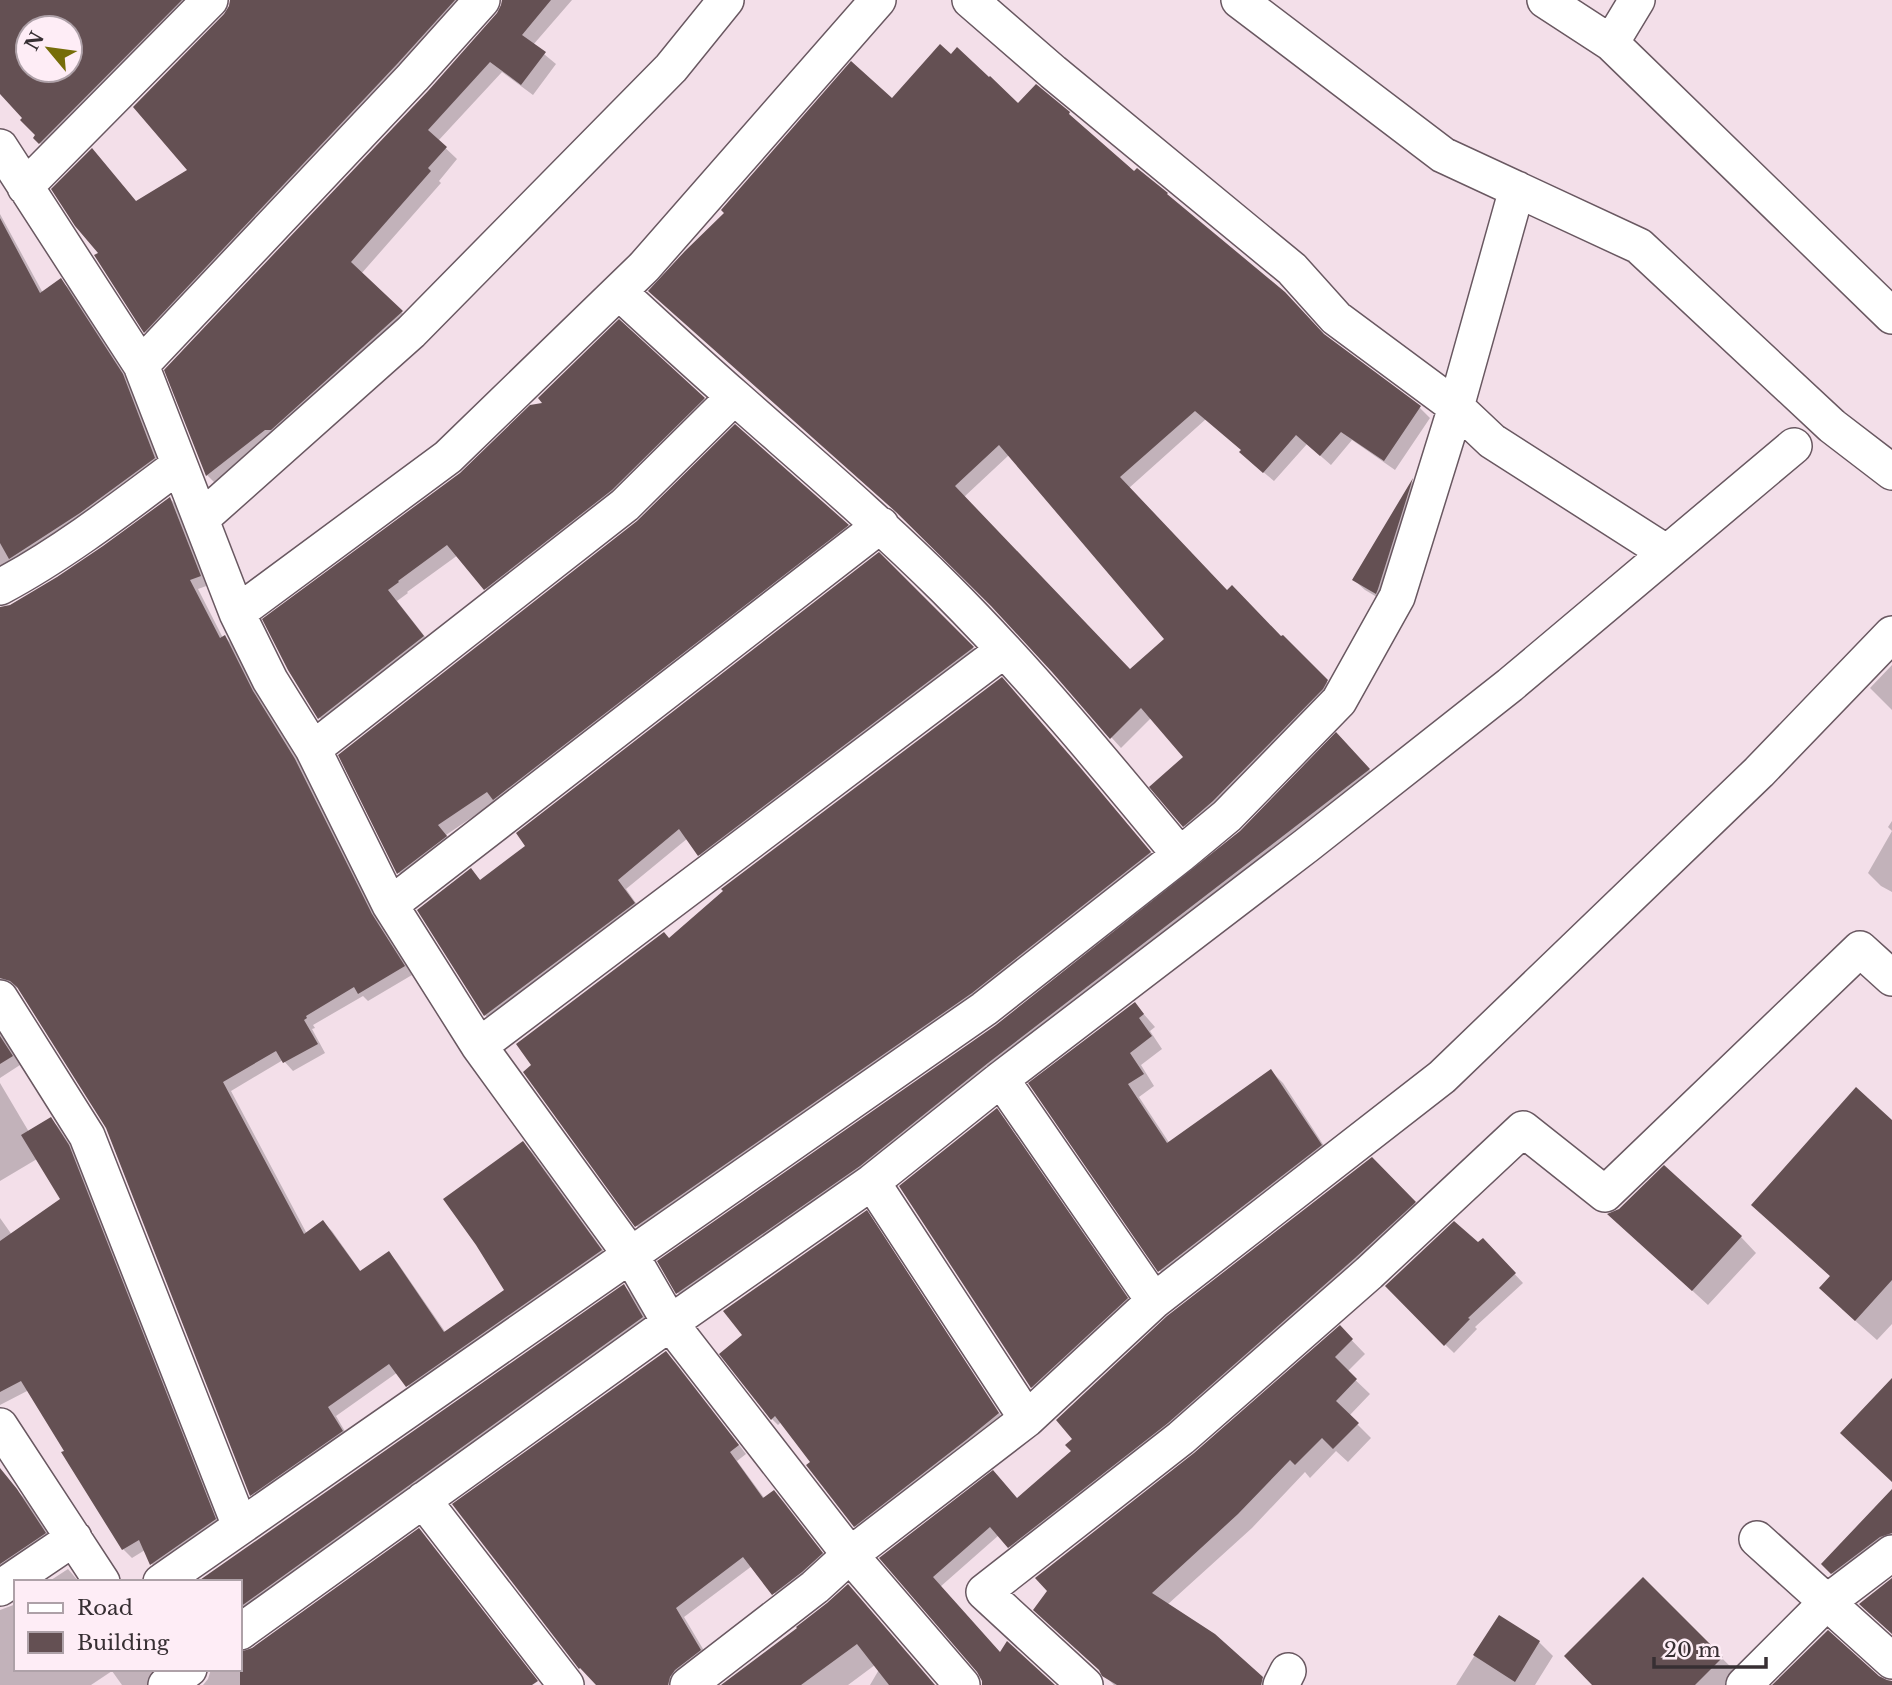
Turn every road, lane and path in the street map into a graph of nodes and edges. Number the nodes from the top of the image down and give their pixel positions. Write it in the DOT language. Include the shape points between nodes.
graph roads {
  1 [pos="210,0"];
  2 [pos="482,0"];
  3 [pos="726,0"];
  4 [pos="878,0"];
  5 [pos="970,0"];
  6 [pos="1240,0"];
  7 [pos="1545,0"];
  8 [pos="1637,0"];
  9 [pos="1611,43"];
  10 [pos="0,147"];
  11 [pos="25,187"];
  12 [pos="1517,189"];
  13 [pos="618,292"];
  14 [pos="1892,316"];
  15 [pos="141,365"];
  16 [pos="734,397"];
  17 [pos="1456,407"];
  18 [pos="1794,446"];
  19 [pos="179,465"];
  20 [pos="1892,472"];
  21 [pos="201,519"];
  22 [pos="881,525"];
  23 [pos="1667,553"];
  24 [pos="0,587"];
  25 [pos="237,613"];
  26 [pos="1892,634"];
  27 [pos="1004,650"];
  28 [pos="313,749"];
  29 [pos="1180,855"];
  30 [pos="390,905"];
  31 [pos="1892,978"];
  32 [pos="0,998"];
  33 [pos="479,1046"];
  34 [pos="1000,1079"];
  35 [pos="872,1182"];
  36 [pos="630,1254"];
  37 [pos="1154,1301"];
  38 [pos="670,1323"];
  39 [pos="1027,1419"];
  40 [pos="0,1426"];
  41 [pos="423,1500"];
  42 [pos="240,1526"];
  43 [pos="74,1538"];
  44 [pos="1757,1539"];
  45 [pos="1892,1553"];
  46 [pos="850,1555"];
  47 [pos="101,1580"];
  48 [pos="164,1580"];
  49 [pos="0,1588"];
  50 [pos="1826,1603"];
  51 [pos="242,1631"];
  52 [pos="1892,1661"];
  53 [pos="566,1685"];
  54 [pos="688,1685"];
  55 [pos="962,1685"];
  56 [pos="1085,1685"];
  57 [pos="1744,1685"];
  1 -- 11 [label="street"];
  2 -- 15 [label="street"];
  3 -- 21 [label="street" via="671,68 411,332"];
  4 -- 13 [label="street"];
  5 -- 17 [label="street" via="1292,269 1336,318"];
  6 -- 12 [label="street" via="1443,155"];
  7 -- 9 [label="street"];
  8 -- 9 [label="street"];
  9 -- 14 [label="street"];
  10 -- 11 [label="street"];
  11 -- 15 [label="street"];
  12 -- 17 [label="street"];
  12 -- 20 [label="street" via="1639,246 1832,426"];
  13 -- 16 [label="street"];
  13 -- 25 [label="street" via="449,457"];
  15 -- 19 [label="street"];
  16 -- 22 [label="street"];
  16 -- 28 [label="street" via="625,505"];
  17 -- 23 [label="street" via="1492,441"];
  17 -- 29 [label="street" via="1397,597 1339,701 1227,816"];
  18 -- 23 [label="street"];
  19 -- 21 [label="street"];
  19 -- 24 [label="street"];
  21 -- 25 [label="street"];
  22 -- 27 [label="street"];
  22 -- 30 [label="street"];
  23 -- 34 [label="street" via="1489,702"];
  25 -- 28 [label="street" via="270,680"];
  26 -- 37 [label="street" via="1759,772 1441,1077"];
  27 -- 29 [label="street"];
  27 -- 33 [label="street"];
  28 -- 30 [label="street"];
  29 -- 36 [label="street" via="984,1009"];
  30 -- 33 [label="street"];
  31 -- 56 [label="street" via="1860,949 1605,1194 1523,1129 1369,1273 1181,1438 984,1592"];
  32 -- 42 [label="street" via="86,1136"];
  33 -- 36 [label="street"];
  34 -- 35 [label="street"];
  34 -- 37 [label="street"];
  35 -- 38 [label="street"];
  35 -- 39 [label="street"];
  36 -- 38 [label="street"];
  36 -- 42 [label="street"];
  37 -- 39 [label="street"];
  38 -- 41 [label="street"];
  38 -- 46 [label="street"];
  39 -- 46 [label="street"];
  40 -- 43 [label="street"];
  41 -- 51 [label="street"];
  41 -- 53 [label="street"];
  42 -- 48 [label="street"];
  43 -- 47 [label="street"];
  43 -- 49 [label="street"];
  44 -- 50 [label="street"];
  45 -- 50 [label="street"];
  46 -- 54 [label="street"];
  46 -- 55 [label="street"];
  50 -- 52 [label="street"];
  50 -- 57 [label="street"];
}
